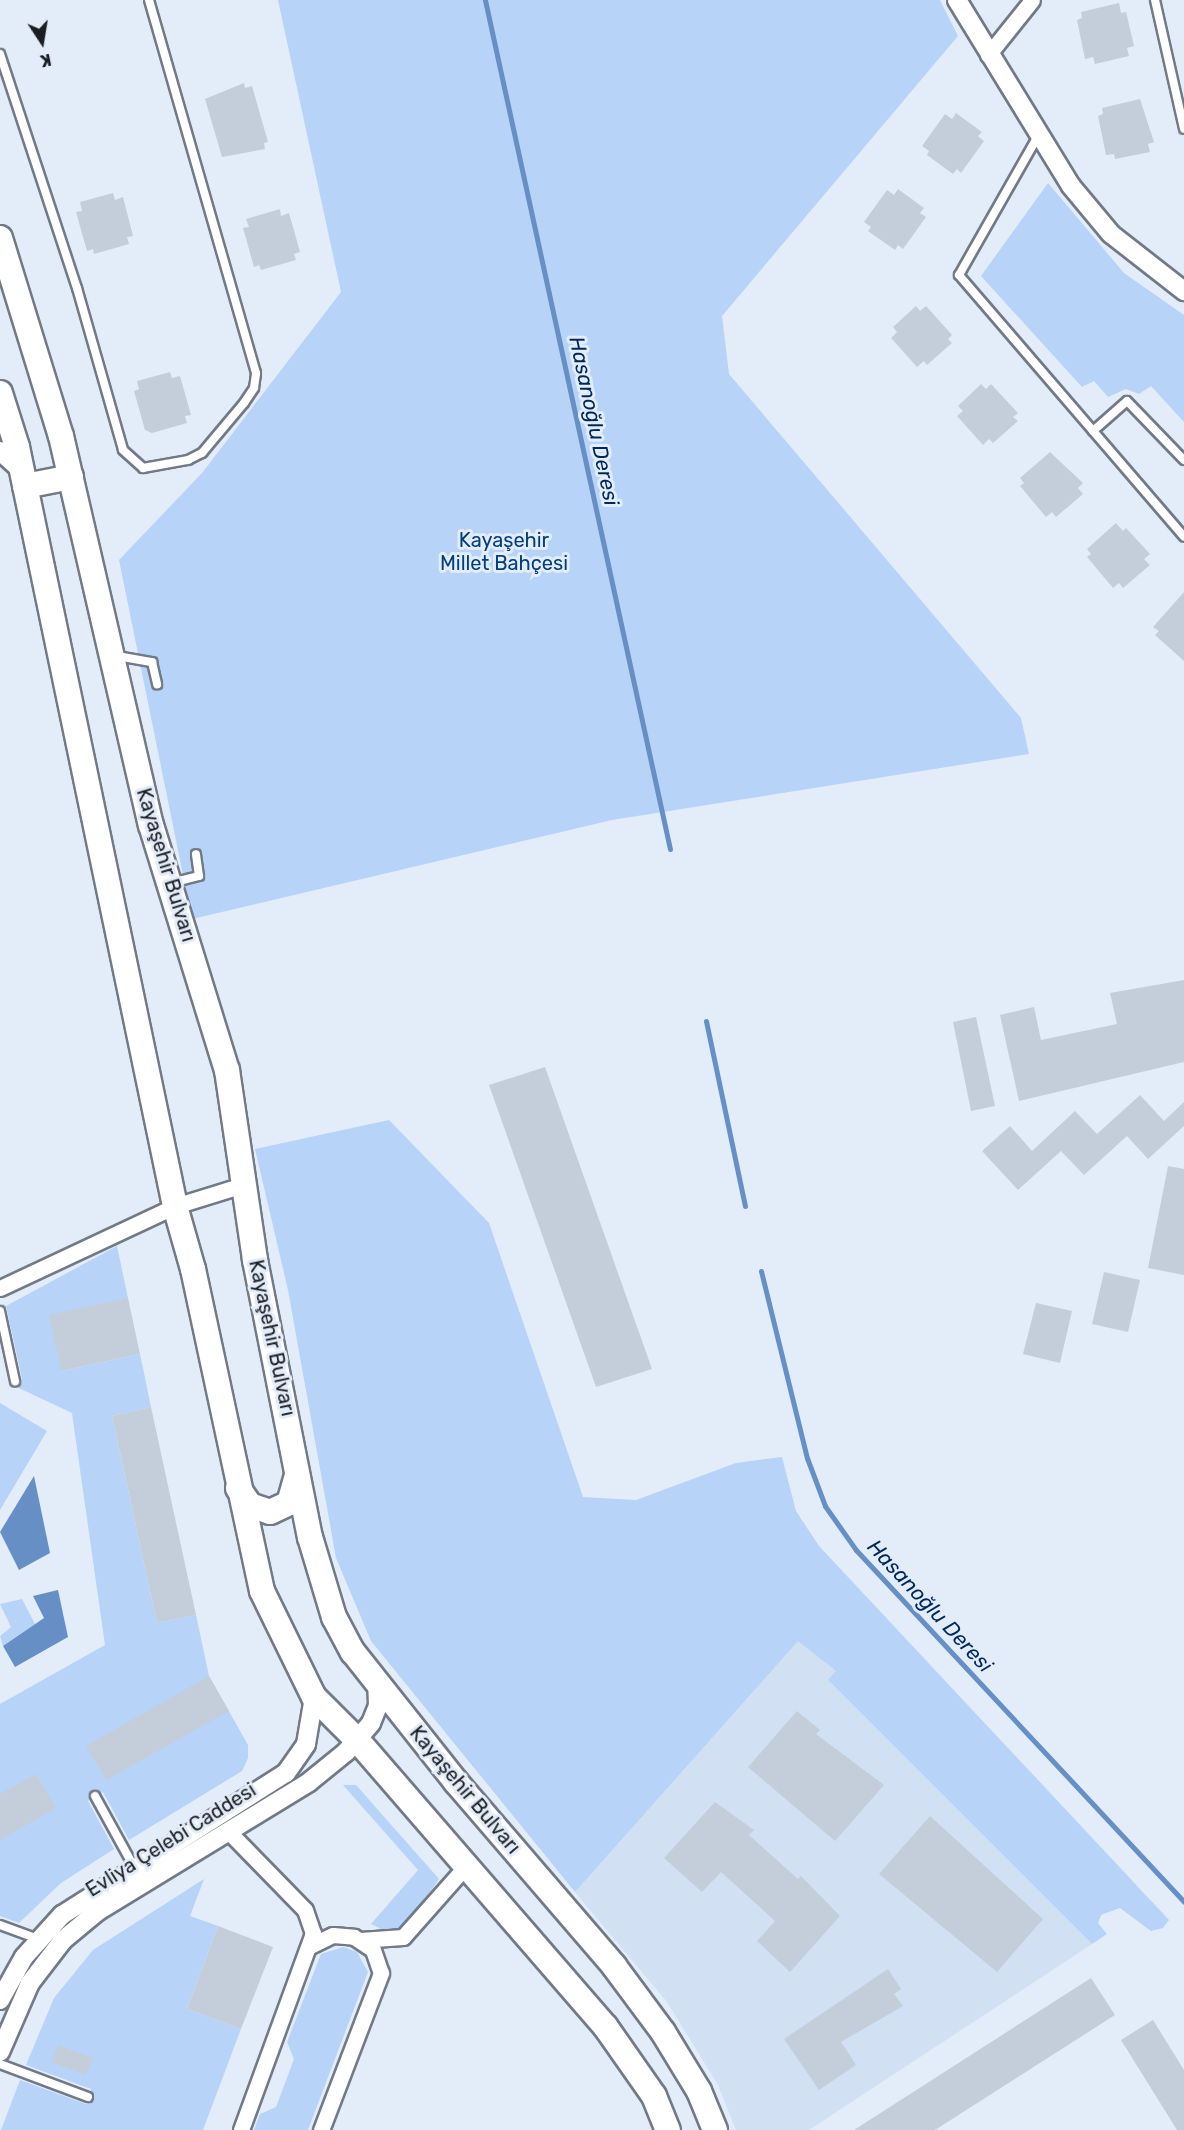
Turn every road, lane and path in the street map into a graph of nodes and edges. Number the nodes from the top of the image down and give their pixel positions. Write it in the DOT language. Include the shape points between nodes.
graph roads {
  1 [pos="149,0"];
  2 [pos="957,0"];
  3 [pos="1032,0"];
  4 [pos="1155,0"];
  5 [pos="0,54"];
  6 [pos="988,55"];
  7 [pos="1184,129"];
  8 [pos="1038,136"];
  9 [pos="0,238"];
  10 [pos="1184,291"];
  11 [pos="0,393"];
  12 [pos="1093,431"];
  13 [pos="0,451"];
  14 [pos="1184,460"];
  15 [pos="71,477"];
  16 [pos="23,479"];
  17 [pos="1184,537"];
  18 [pos="112,656"];
  19 [pos="157,684"];
  20 [pos="196,854"];
  21 [pos="169,884"];
  22 [pos="243,1185"];
  23 [pos="175,1206"];
  24 [pos="0,1288"];
  25 [pos="0,1311"];
  26 [pos="15,1381"];
  27 [pos="296,1451"];
  28 [pos="238,1488"];
  29 [pos="377,1683"];
  30 [pos="314,1697"];
  31 [pos="358,1741"];
  32 [pos="95,1796"];
  33 [pos="228,1831"];
  34 [pos="134,1867"];
  35 [pos="465,1867"];
  36 [pos="0,1925"];
  37 [pos="38,1939"];
  38 [pos="360,1940"];
  39 [pos="310,1946"];
  40 [pos="0,2000"];
  41 [pos="0,2052"];
  42 [pos="0,2064"];
  43 [pos="88,2097"];
  44 [pos="241,2130"];
  45 [pos="321,2130"];
  46 [pos="668,2130"];
  47 [pos="715,2130"];
  1 -- 5 [label="lane" via="256,372 254,388 244,403 202,453 188,460 142,468 123,450 77,288"];
  2 -- 6 [label="street"];
  3 -- 6 [label="street"];
  4 -- 7 [label="lane"];
  6 -- 8 [label="street"];
  8 -- 10 [label="street" via="1111,234"];
  8 -- 12 [label="lane" via="958,275"];
  9 -- 15 [label="main road, Kayaşehir Bulvarı"];
  11 -- 16 [label="main road"];
  12 -- 14 [label="lane" via="1127,401"];
  12 -- 17 [label="lane"];
  13 -- 16 [label="street"];
  15 -- 16 [label="main road"];
  15 -- 18 [label="main road, Kayaşehir Bulvarı"];
  16 -- 23 [label="main road"];
  18 -- 19 [label="lane" via="152,662"];
  18 -- 21 [label="main road, Kayaşehir Bulvarı"];
  20 -- 21 [label="lane" via="199,876"];
  21 -- 22 [label="main road, Kayaşehir Bulvarı" via="227,1070"];
  22 -- 23 [label="street"];
  22 -- 27 [label="main road, Kayaşehir Bulvarı"];
  23 -- 24 [label="street"];
  23 -- 28 [label="main road" via="193,1269"];
  25 -- 26 [label="lane"];
  27 -- 28 [label="main road" via="296,1493 283,1508 263,1512 249,1505"];
  27 -- 29 [label="main road, Kayaşehir Bulvarı" via="324,1588 353,1652"];
  28 -- 30 [label="main road" via="262,1590"];
  29 -- 31 [label="street, Evliya Çelebi Caddesi" via="378,1706"];
  29 -- 47 [label="main road, Kayaşehir Bulvarı" via="614,1966 663,2032 699,2091"];
  30 -- 31 [label="main road"];
  30 -- 34 [label="street, Evliya Çelebi Caddesi" via="306,1744 286,1773"];
  31 -- 33 [label="street, Evliya Çelebi Caddesi" via="309,1782"];
  31 -- 35 [label="main road"];
  32 -- 34 [label="lane"];
  33 -- 39 [label="street" via="305,1910 312,1924"];
  33 -- 41 [label="street, Evliya Çelebi Caddesi" via="98,1911 63,1940 30,1983"];
  34 -- 37 [label="street, Evliya Çelebi Caddesi" via="76,1904"];
  35 -- 38 [label="street" via="403,1937"];
  35 -- 46 [label="main road" via="605,2026 654,2096"];
  36 -- 37 [label="lane"];
  37 -- 40 [label="street, Evliya Çelebi Caddesi"];
  38 -- 39 [label="street" via="333,1935"];
  38 -- 45 [label="street" via="372,1950 381,1973"];
  39 -- 44 [label="street"];
  42 -- 43 [label="lane"];
}
